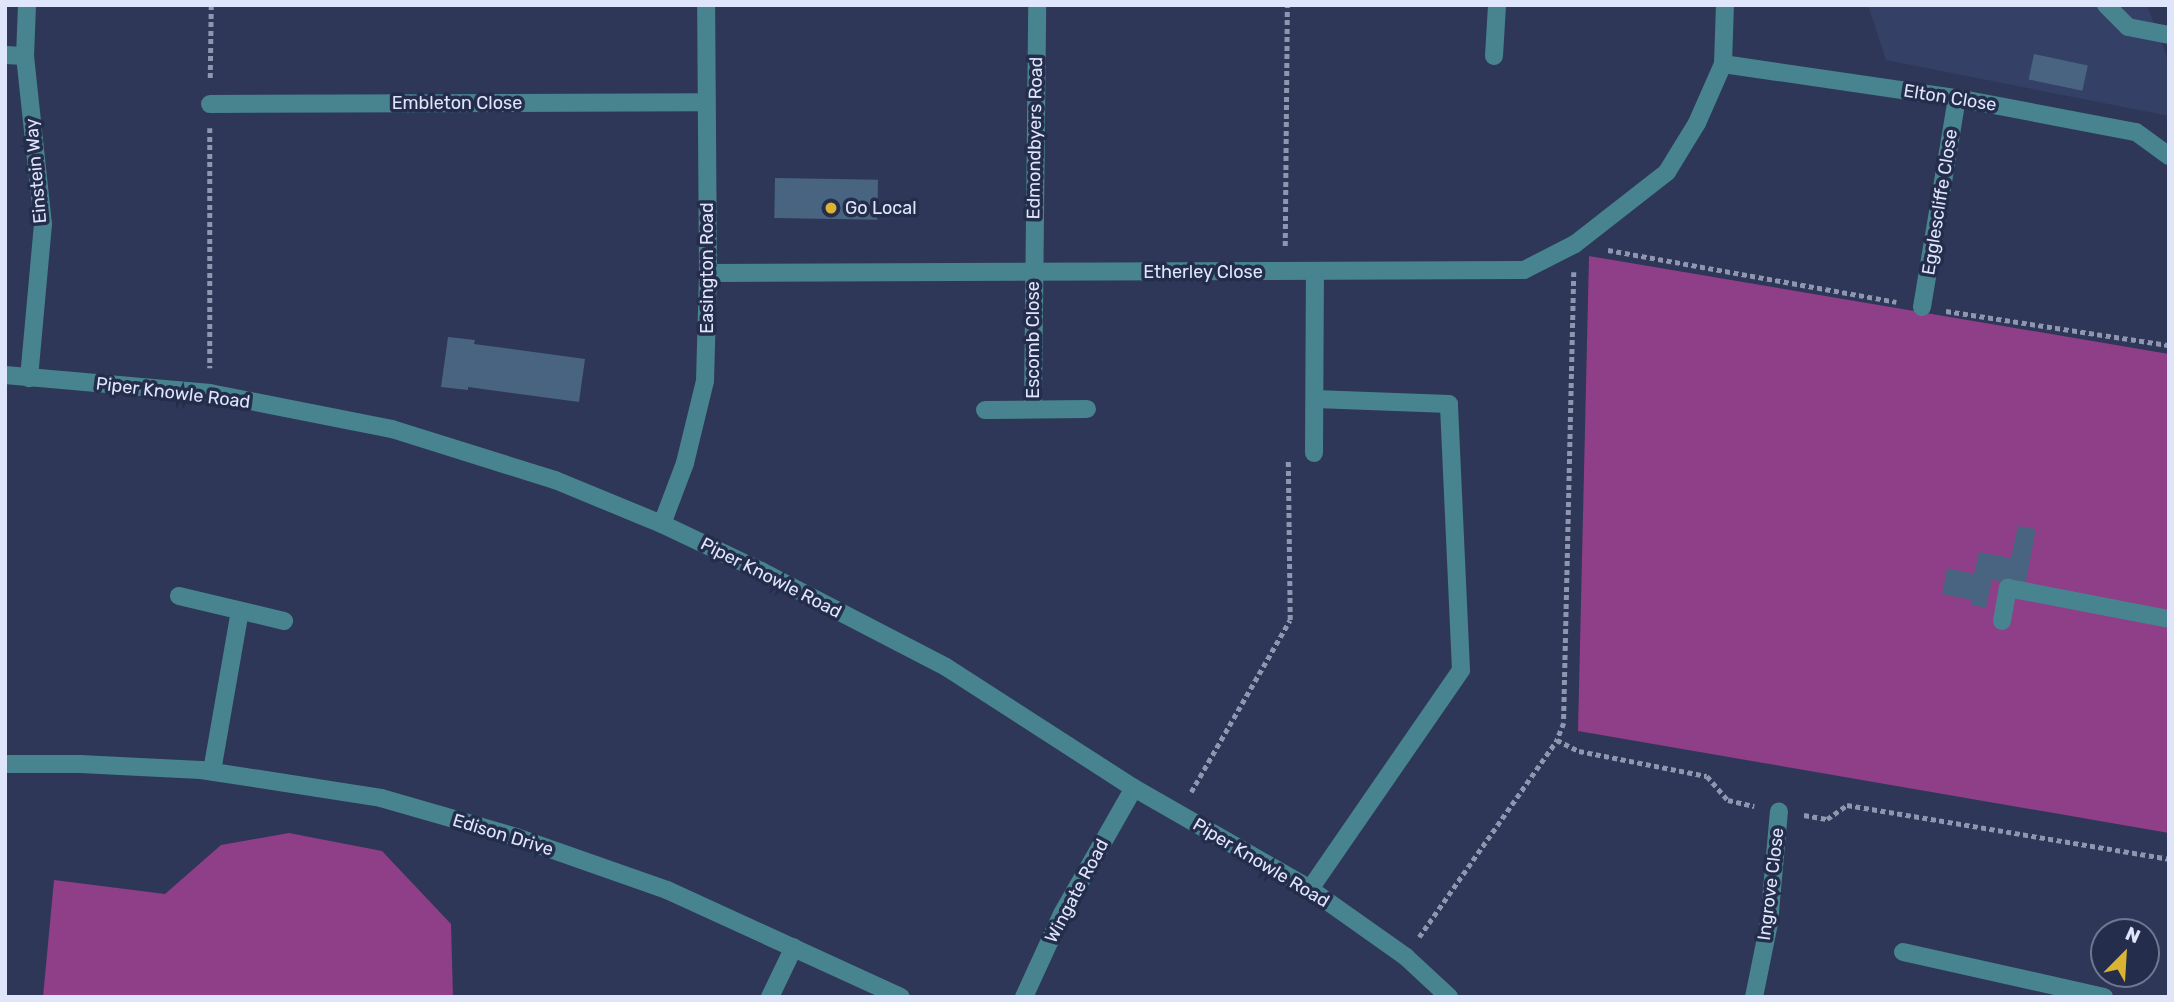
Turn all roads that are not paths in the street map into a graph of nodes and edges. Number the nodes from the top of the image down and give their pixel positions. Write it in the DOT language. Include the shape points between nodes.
graph roads {
  1 [pos="27,5"];
  2 [pos="706,5"];
  3 [pos="1037,5"];
  4 [pos="1497,5"];
  5 [pos="1725,5"];
  6 [pos="2106,5"];
  7 [pos="2169,35"];
  8 [pos="5,55"];
  9 [pos="25,56"];
  10 [pos="1494,56"];
  11 [pos="1723,64"];
  12 [pos="1957,98"];
  13 [pos="705,102"];
  14 [pos="210,104"];
  15 [pos="2169,156"];
  16 [pos="1033,271"];
  17 [pos="1315,271"];
  18 [pos="708,273"];
  19 [pos="1923,307"];
  20 [pos="5,375"];
  21 [pos="29,378"];
  22 [pos="1315,399"];
  23 [pos="1033,408"];
  24 [pos="1087,409"];
  25 [pos="985,410"];
  26 [pos="1314,453"];
  27 [pos="662,524"];
  28 [pos="179,596"];
  29 [pos="240,611"];
  30 [pos="2169,619"];
  31 [pos="284,621"];
  32 [pos="2001,621"];
  33 [pos="5,764"];
  34 [pos="212,771"];
  35 [pos="1134,788"];
  36 [pos="1779,811"];
  37 [pos="1310,889"];
  38 [pos="794,947"];
  39 [pos="1903,951"];
  40 [pos="771,997"];
  41 [pos="901,997"];
  42 [pos="1024,997"];
  43 [pos="1449,997"];
  44 [pos="1754,997"];
  45 [pos="2104,997"];
  1 -- 9 [label="street, Einstein Way"];
  2 -- 13 [label="street, Easington Road"];
  3 -- 16 [label="street, Edmondbyers Road"];
  4 -- 10 [label="street"];
  5 -- 11 [label="street"];
  6 -- 7 [label="street" via="2129,27"];
  8 -- 9 [label="street"];
  9 -- 21 [label="street, Einstein Way" via="43,224"];
  11 -- 12 [label="street, Elton Close"];
  11 -- 17 [label="street, Etherley Close" via="1697,122 1667,172 1575,244 1524,270"];
  12 -- 15 [label="street, Elton Close" via="2136,132"];
  12 -- 19 [label="street, Egglescliffe Close"];
  13 -- 14 [label="street, Embleton Close"];
  13 -- 18 [label="street, Easington Road"];
  16 -- 17 [label="street, Etherley Close"];
  16 -- 18 [label="street, Etherley Close"];
  16 -- 23 [label="street, Escomb Close"];
  17 -- 22 [label="street"];
  18 -- 27 [label="street, Easington Road" via="705,381 685,463"];
  20 -- 21 [label="street, Piper Knowle Road"];
  21 -- 27 [label="street, Piper Knowle Road" via="210,394 392,429 555,480"];
  22 -- 26 [label="street"];
  22 -- 37 [label="street" via="1449,404 1461,670"];
  23 -- 24 [label="street, Escomb Close"];
  23 -- 25 [label="street, Escomb Close"];
  27 -- 35 [label="street, Piper Knowle Road" via="946,667"];
  28 -- 29 [label="street"];
  29 -- 31 [label="street"];
  29 -- 34 [label="street"];
  30 -- 32 [label="street" via="2008,588"];
  33 -- 34 [label="street, Edison Drive"];
  34 -- 38 [label="street, Edison Drive" via="381,799 516,837 667,890"];
  35 -- 37 [label="street, Piper Knowle Road"];
  35 -- 42 [label="street, Wingate Road" via="1062,914"];
  36 -- 44 [label="street, Ingrove Close" via="1769,923"];
  37 -- 43 [label="street, Piper Knowle Road" via="1406,957"];
  38 -- 40 [label="street"];
  38 -- 41 [label="street, Edison Drive"];
  39 -- 45 [label="street"];
}
